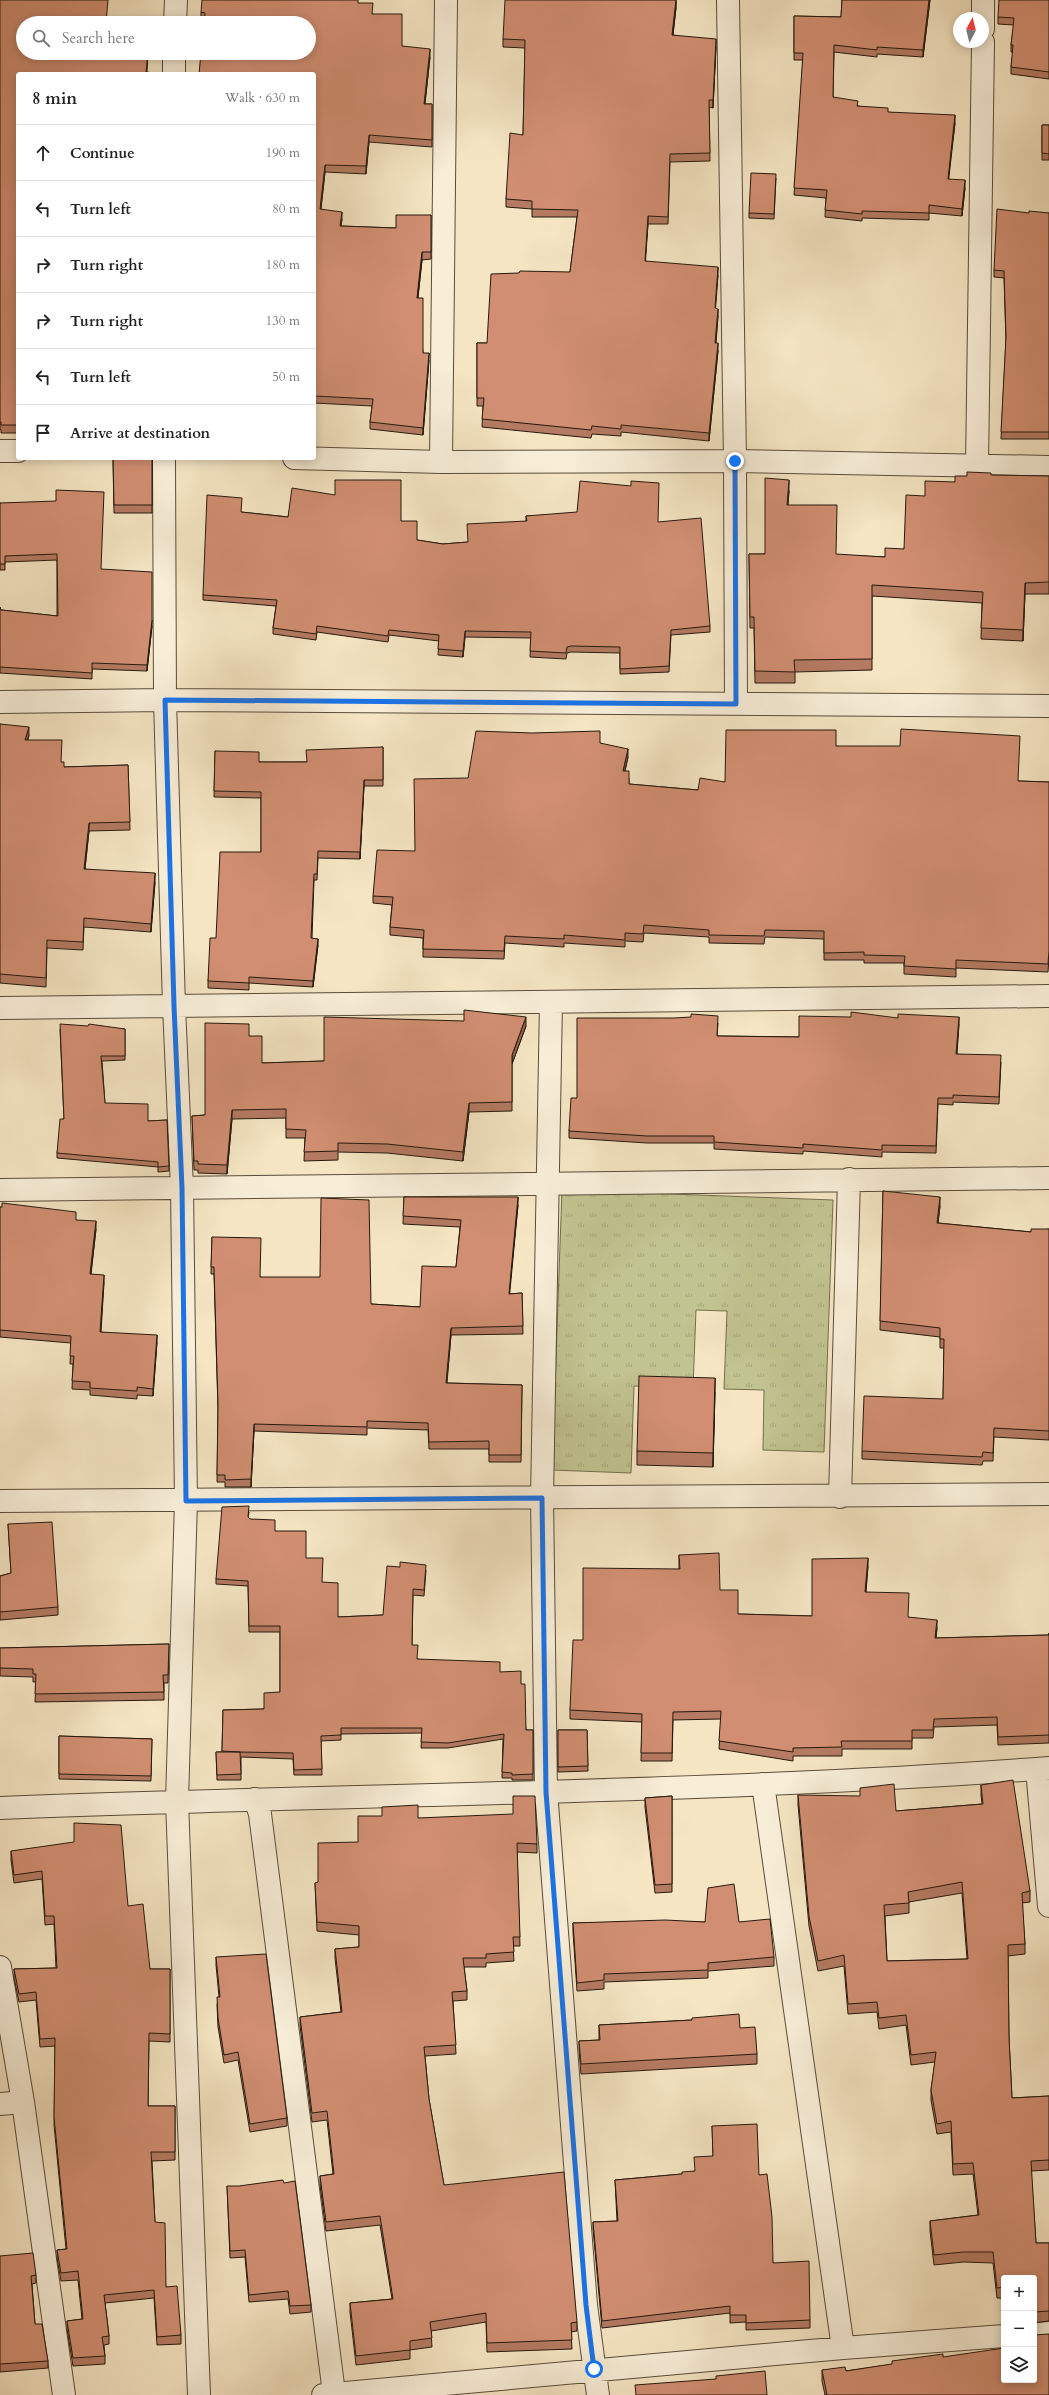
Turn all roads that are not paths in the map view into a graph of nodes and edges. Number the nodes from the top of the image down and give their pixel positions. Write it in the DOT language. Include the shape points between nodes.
graph roads {
  1 [pos="176,0"];
  2 [pos="446,0"];
  3 [pos="728,0"];
  4 [pos="983,0"];
  5 [pos="983,12"];
  6 [pos="175,16"];
  7 [pos="983,48"];
  8 [pos="174,60"];
  9 [pos="174,72"];
  10 [pos="0,451"];
  11 [pos="16,452"];
  12 [pos="316,459"];
  13 [pos="164,460"];
  14 [pos="735,461"];
  15 [pos="441,462"];
  16 [pos="977,466"];
  17 [pos="1049,467"];
  18 [pos="165,700"];
  19 [pos="0,702"];
  20 [pos="736,704"];
  21 [pos="1049,706"];
  22 [pos="1049,996"];
  23 [pos="551,1002"];
  24 [pos="174,1006"];
  25 [pos="0,1008"];
  26 [pos="1049,1178"];
  27 [pos="849,1179"];
  28 [pos="547,1184"];
  29 [pos="182,1188"];
  30 [pos="0,1190"];
  31 [pos="1049,1494"];
  32 [pos="840,1497"];
  33 [pos="542,1498"];
  34 [pos="0,1501"];
  35 [pos="186,1501"];
  36 [pos="1043,1769"];
  37 [pos="763,1784"];
  38 [pos="546,1792"];
  39 [pos="256,1799"];
  40 [pos="177,1801"];
  41 [pos="0,1808"];
  42 [pos="1049,1906"];
  43 [pos="0,1966"];
  44 [pos="23,2102"];
  45 [pos="0,2104"];
  46 [pos="1049,2333"];
  47 [pos="1037,2334"];
  48 [pos="1001,2336"];
  49 [pos="843,2348"];
  50 [pos="594,2369"];
  51 [pos="329,2394"];
  52 [pos="64,2395"];
  53 [pos="199,2395"];
  54 [pos="598,2395"];
  1 -- 6 [label="street"];
  2 -- 15 [label="street"];
  3 -- 14 [label="street"];
  4 -- 5 [label="street"];
  7 -- 16 [label="street"];
  8 -- 9 [label="street"];
  10 -- 11 [label="street"];
  12 -- 15 [label="street"];
  13 -- 18 [label="street"];
  14 -- 15 [label="street"];
  14 -- 16 [label="street"];
  14 -- 20 [label="street"];
  16 -- 17 [label="street"];
  18 -- 19 [label="street"];
  18 -- 20 [label="street"];
  18 -- 24 [label="street"];
  20 -- 21 [label="street"];
  22 -- 23 [label="street"];
  23 -- 24 [label="street"];
  23 -- 28 [label="street"];
  24 -- 25 [label="street"];
  24 -- 29 [label="street"];
  26 -- 27 [label="street"];
  27 -- 28 [label="street"];
  27 -- 32 [label="street"];
  28 -- 29 [label="street"];
  28 -- 33 [label="street"];
  29 -- 30 [label="street"];
  29 -- 35 [label="street"];
  31 -- 32 [label="street"];
  32 -- 33 [label="street"];
  33 -- 35 [label="street"];
  33 -- 38 [label="street"];
  34 -- 35 [label="street"];
  35 -- 40 [label="street"];
  36 -- 37 [label="street"];
  36 -- 42 [label="street"];
  37 -- 38 [label="street"];
  37 -- 49 [label="street"];
  38 -- 39 [label="street"];
  38 -- 50 [label="street" via="586,2305"];
  39 -- 40 [label="street"];
  39 -- 51 [label="street" via="261,1822"];
  40 -- 41 [label="street"];
  40 -- 53 [label="street"];
  43 -- 44 [label="street"];
  44 -- 45 [label="street"];
  44 -- 52 [label="street"];
  46 -- 47 [label="street"];
  48 -- 49 [label="street"];
  49 -- 50 [label="street"];
  50 -- 51 [label="street"];
  50 -- 54 [label="street"];
}
